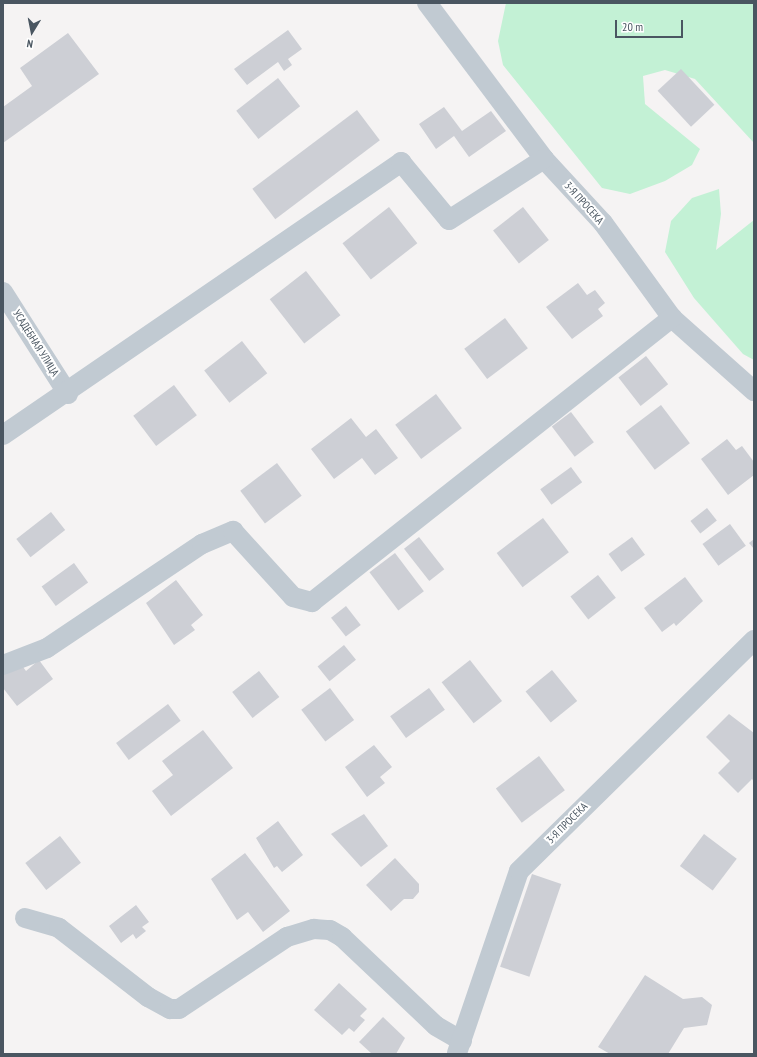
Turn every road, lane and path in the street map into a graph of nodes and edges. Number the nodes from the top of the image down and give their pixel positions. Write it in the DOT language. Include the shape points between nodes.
graph roads {
  1 [pos="426,3"];
  2 [pos="544,159"];
  3 [pos="3,292"];
  4 [pos="672,318"];
  5 [pos="754,391"];
  6 [pos="68,394"];
  7 [pos="3,435"];
  8 [pos="754,640"];
  9 [pos="3,665"];
  10 [pos="25,918"];
  11 [pos="459,1048"];
  1 -- 2 [label="street, 3-Я ПРОСЕКА"];
  2 -- 4 [label="street, 3-Я ПРОСЕКА" via="603,224"];
  2 -- 6 [label="street" via="449,220 401,162"];
  3 -- 6 [label="street, УСАДЕБНАЯ УЛИЦА"];
  4 -- 5 [label="street, 3-Я ПРОСЕКА"];
  4 -- 9 [label="street" via="312,602 294,597 233,531 202,544 47,648"];
  6 -- 7 [label="street"];
  8 -- 11 [label="street, 3-Я ПРОСЕКА" via="519,871"];
  10 -- 11 [label="street" via="59,928 148,997 170,1009 179,1009 287,937 314,929 330,930 342,937"];
}
